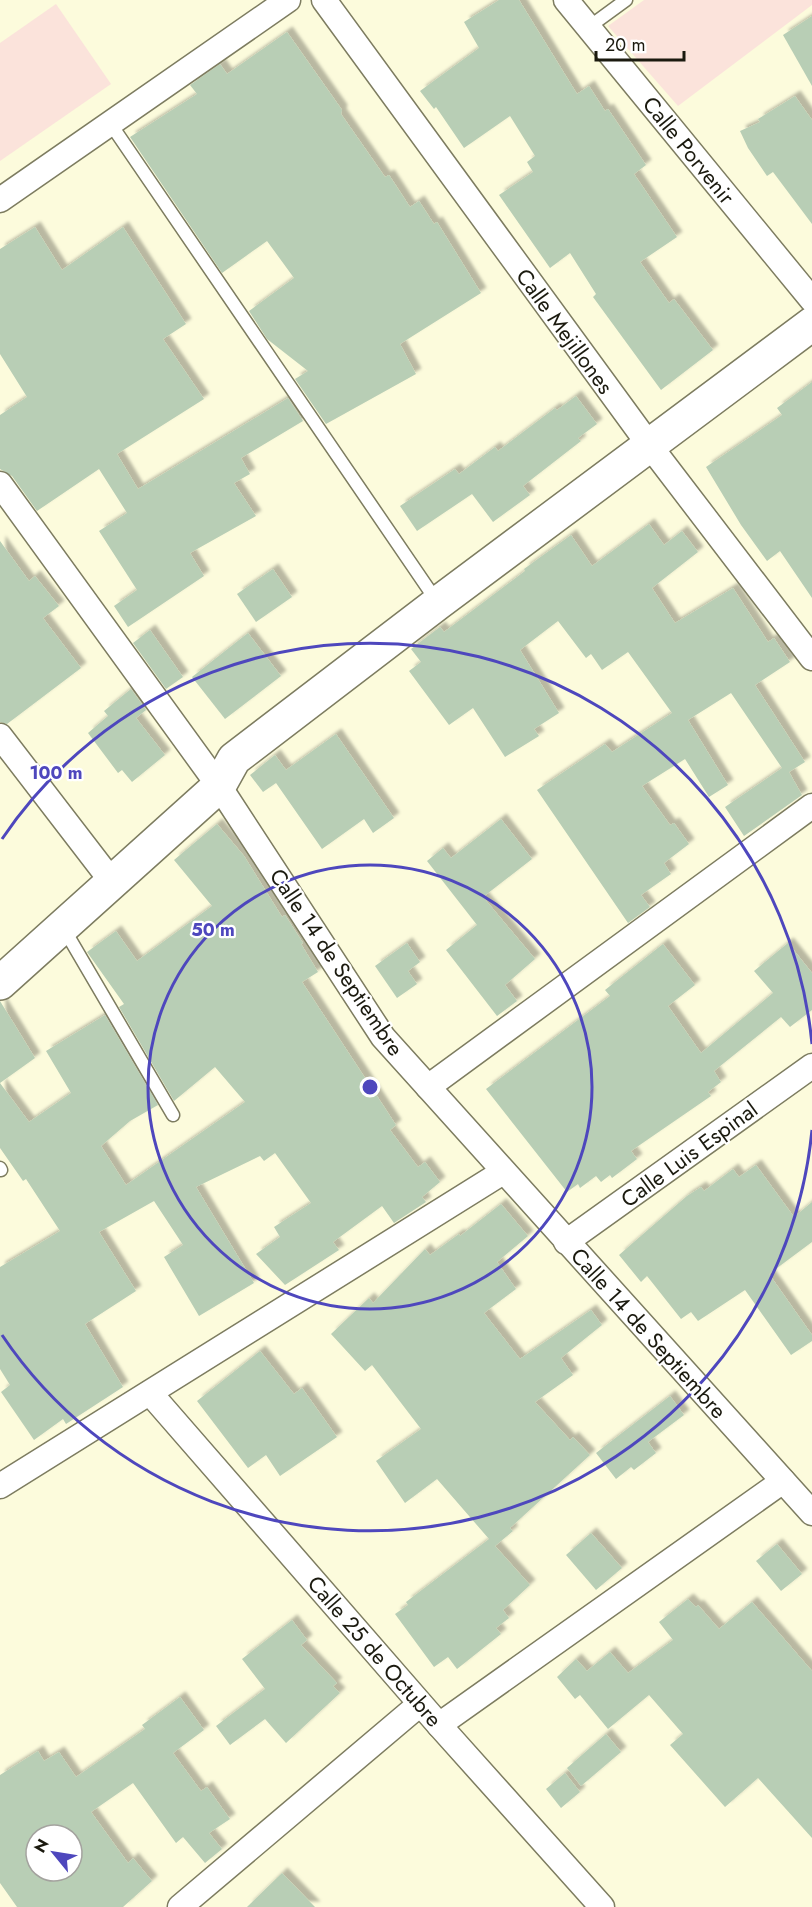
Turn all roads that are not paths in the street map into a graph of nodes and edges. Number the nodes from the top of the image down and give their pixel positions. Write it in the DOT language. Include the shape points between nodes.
graph roads {
  1 [pos="288,0"];
  2 [pos="324,0"];
  3 [pos="567,0"];
  4 [pos="626,0"];
  5 [pos="590,27"];
  6 [pos="110,123"];
  7 [pos="0,200"];
  8 [pos="812,300"];
  9 [pos="812,324"];
  10 [pos="650,446"];
  11 [pos="0,484"];
  12 [pos="438,603"];
  13 [pos="812,658"];
  14 [pos="0,736"];
  15 [pos="219,786"];
  16 [pos="812,806"];
  17 [pos="113,883"];
  18 [pos="64,928"];
  19 [pos="0,983"];
  20 [pos="812,1066"];
  21 [pos="428,1087"];
  22 [pos="173,1115"];
  23 [pos="503,1172"];
  24 [pos="566,1242"];
  25 [pos="150,1393"];
  26 [pos="783,1481"];
  27 [pos="0,1486"];
  28 [pos="812,1513"];
  29 [pos="420,1704"];
  30 [pos="439,1725"];
  31 [pos="180,1907"];
  32 [pos="602,1907"];
  1 -- 6 [label="street"];
  2 -- 10 [label="street, Calle Mejillones"];
  3 -- 5 [label="street, Calle Porvenir"];
  4 -- 5 [label="lane"];
  5 -- 8 [label="street, Calle Porvenir"];
  6 -- 7 [label="street"];
  6 -- 12 [label="lane"];
  9 -- 10 [label="street"];
  10 -- 12 [label="street"];
  10 -- 13 [label="street, Calle Mejillones"];
  11 -- 15 [label="street, Calle 14 de Septiembre"];
  12 -- 15 [label="street" via="234,759"];
  14 -- 17 [label="street"];
  15 -- 17 [label="street"];
  15 -- 21 [label="street, Calle 14 de Septiembre" via="383,1037"];
  16 -- 21 [label="street"];
  17 -- 18 [label="street"];
  18 -- 19 [label="street"];
  18 -- 22 [label="lane"];
  20 -- 24 [label="street, Calle Luis Espinal"];
  21 -- 23 [label="street, Calle 14 de Septiembre"];
  23 -- 24 [label="street, Calle 14 de Septiembre"];
  23 -- 25 [label="street"];
  24 -- 26 [label="street, Calle 14 de Septiembre"];
  25 -- 27 [label="street"];
  25 -- 29 [label="street, Calle 25 de Octubre"];
  26 -- 28 [label="street, Calle 14 de Septiembre"];
  26 -- 30 [label="street"];
  29 -- 30 [label="street, Calle 25 de Octubre"];
  29 -- 31 [label="street"];
  30 -- 32 [label="street, Calle 25 de Octubre"];
}
